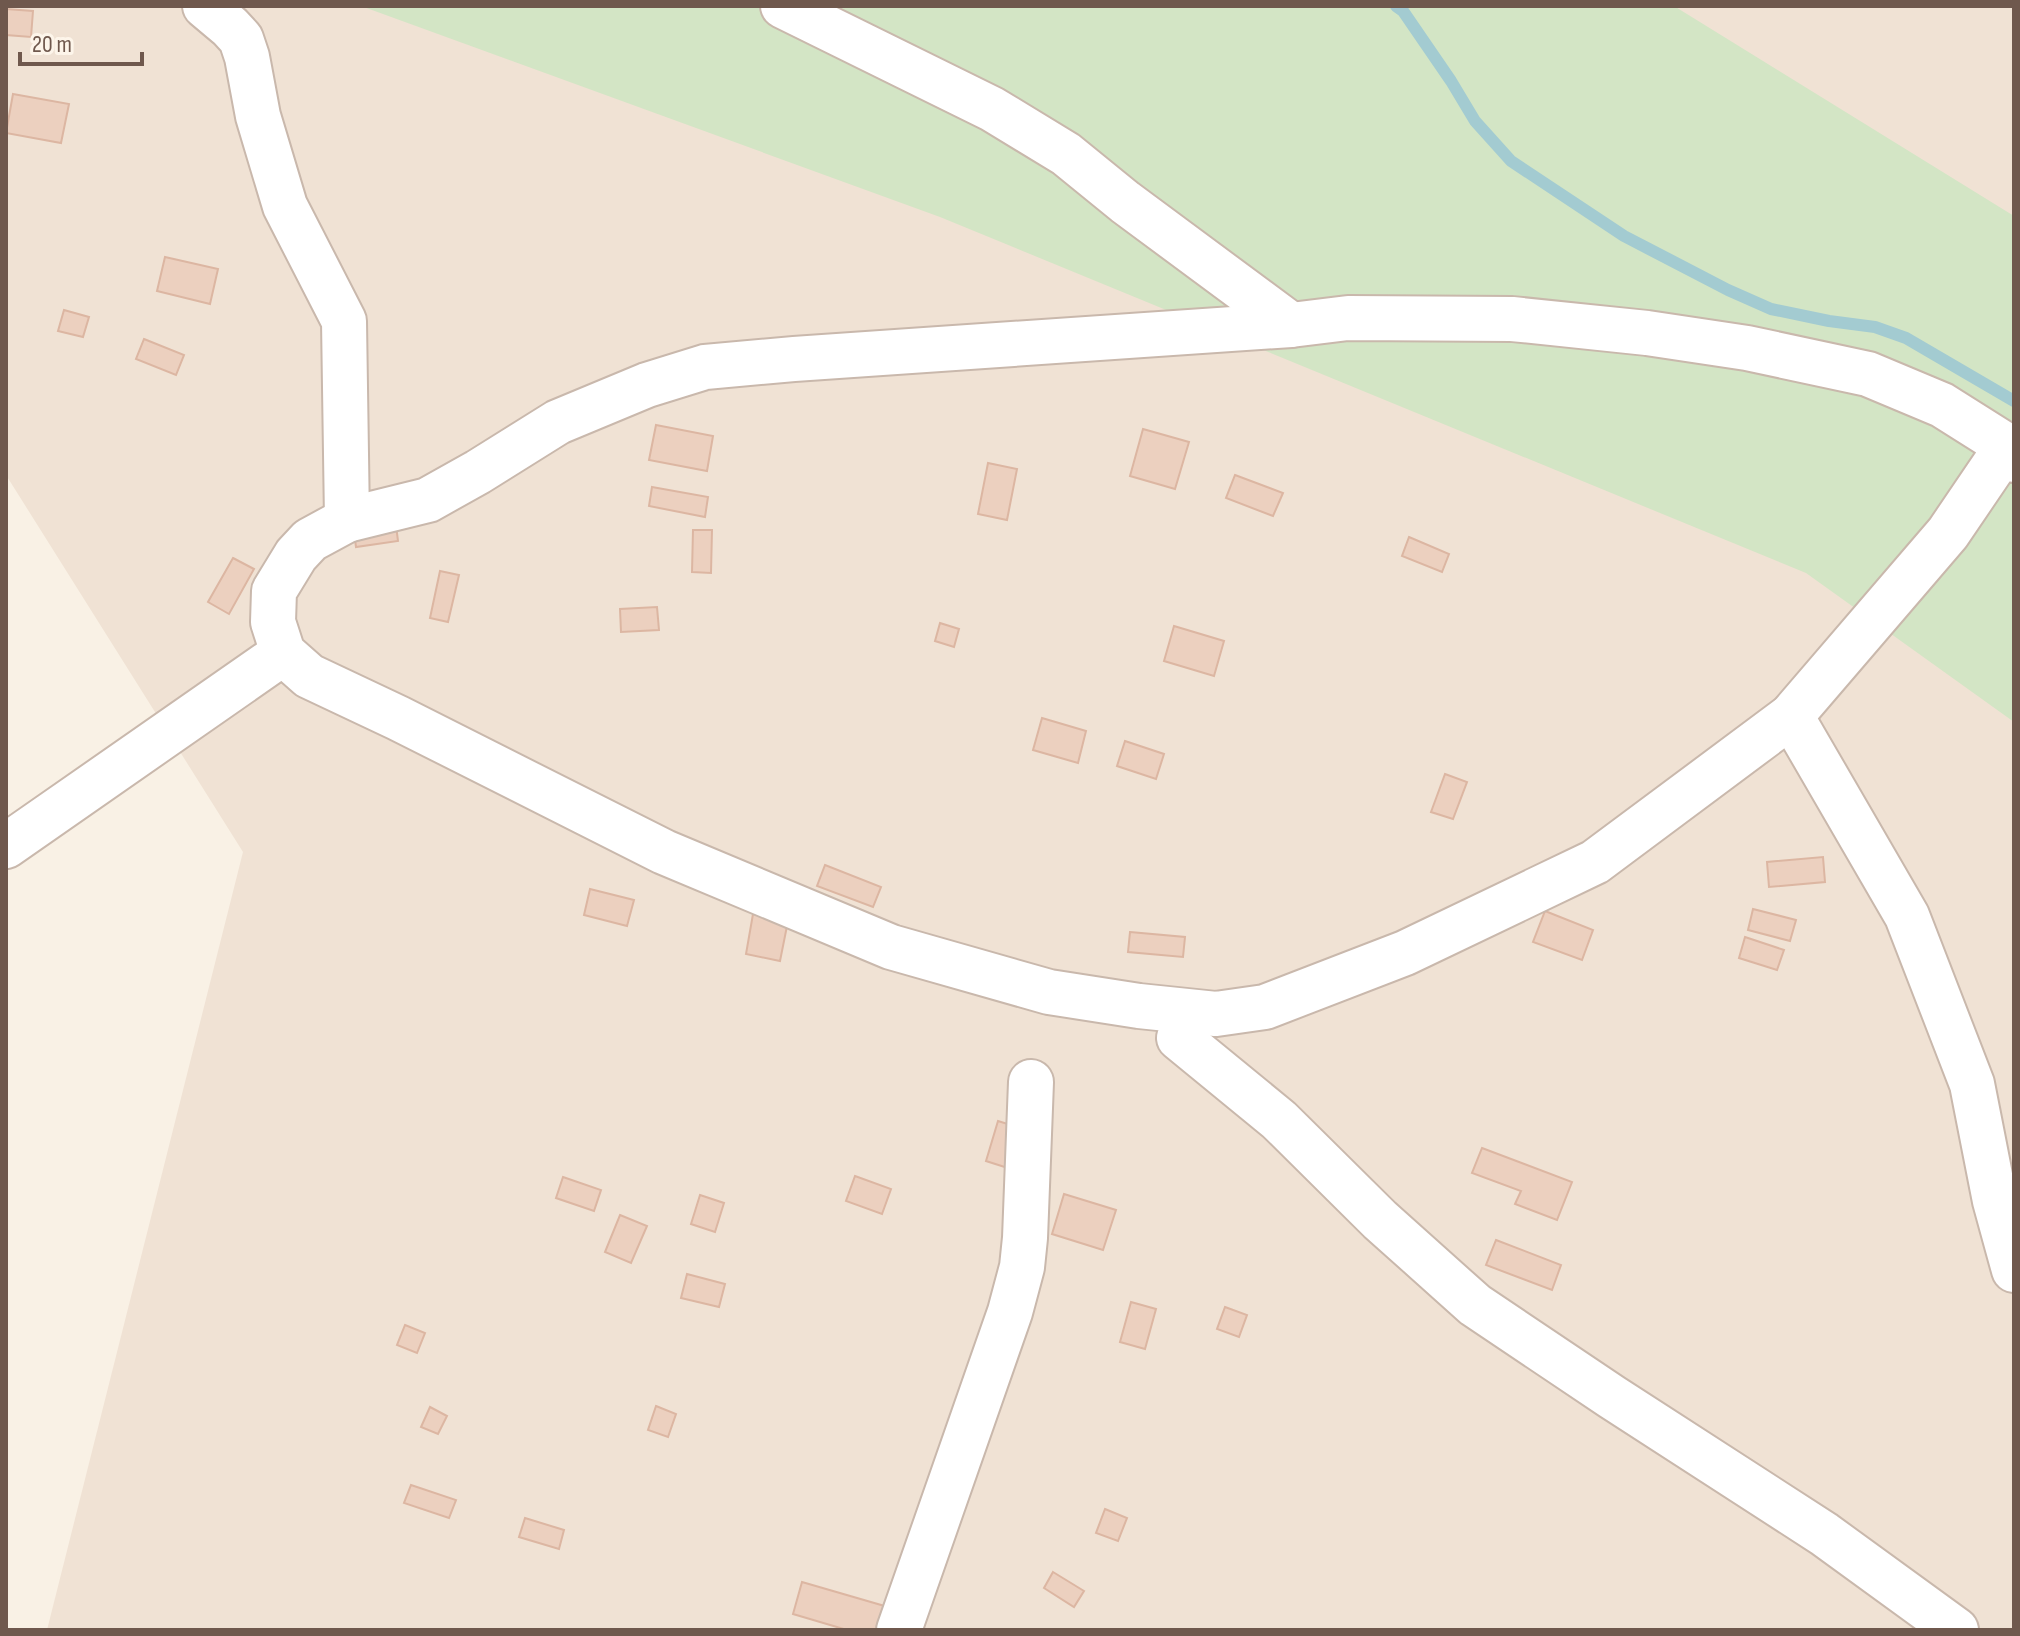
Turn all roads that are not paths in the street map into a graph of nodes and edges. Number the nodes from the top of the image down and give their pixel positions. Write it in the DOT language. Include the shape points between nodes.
graph roads {
  1 [pos="205,6"];
  2 [pos="783,6"];
  3 [pos="1291,325"];
  4 [pos="2011,453"];
  5 [pos="347,520"];
  6 [pos="283,653"];
  7 [pos="1791,716"];
  8 [pos="6,846"];
  9 [pos="1179,1038"];
  10 [pos="1031,1082"];
  11 [pos="2014,1270"];
  12 [pos="899,1630"];
  13 [pos="1956,1630"];
  1 -- 5 [label="street" via="241,39 285,206 344,321"];
  2 -- 3 [label="street" via="992,109 1066,154"];
  3 -- 4 [label="street" via="1348,318 1512,319 1747,348 1868,374 1942,405"];
  3 -- 5 [label="street" via="705,367 558,422 428,500"];
  4 -- 7 [label="street"];
  5 -- 6 [label="street" via="310,540 274,591 273,622"];
  6 -- 7 [label="street" via="309,676 664,852 891,947 1049,992 1216,1014 1265,1007 1405,953 1595,862"];
  6 -- 8 [label="street"];
  7 -- 11 [label="street" via="1907,916 1972,1084"];
  9 -- 13 [label="street" via="1279,1120 1475,1305 1824,1534"];
  10 -- 12 [label="street" via="1022,1267"];
}
